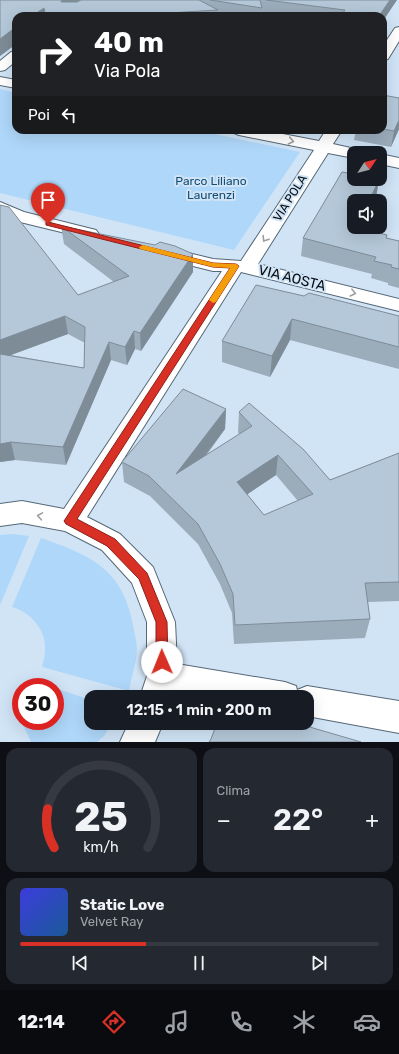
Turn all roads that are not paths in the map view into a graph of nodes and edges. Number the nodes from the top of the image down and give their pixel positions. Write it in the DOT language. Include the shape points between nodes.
graph roads {
  1 [pos="399,31"];
  2 [pos="387,50"];
  3 [pos="12,59"];
  4 [pos="0,67"];
  5 [pos="0,81"];
  6 [pos="12,83"];
  7 [pos="259,134"];
  8 [pos="331,134"];
  9 [pos="323,147"];
  10 [pos="347,152"];
  11 [pos="387,160"];
  12 [pos="399,163"];
  13 [pos="0,207"];
  14 [pos="108,239"];
  15 [pos="146,248"];
  16 [pos="241,266"];
  17 [pos="399,305"];
  18 [pos="0,515"];
  19 [pos="70,521"];
  20 [pos="159,686"];
  21 [pos="205,690"];
  22 [pos="314,702"];
  23 [pos="399,717"];
  24 [pos="144,730"];
  25 [pos="136,742"];
  1 -- 2 [label="street"];
  3 -- 4 [label="street"];
  5 -- 6 [label="street"];
  7 -- 9 [label="street, one-way"];
  8 -- 9 [label="street, VIA POLA"];
  9 -- 10 [label="street"];
  9 -- 16 [label="street, VIA POLA, one-way"];
  11 -- 12 [label="street"];
  13 -- 14 [label="street" via="18,216"];
  15 -- 16 [label="street, VIA AOSTA" via="213,265"];
  16 -- 17 [label="street, VIA AOSTA, one-way"];
  16 -- 19 [label="street, VIA POLA"];
  19 -- 18 [label="street, one-way" via="22,512"];
  19 -- 20 [label="street" via="111,542 143,576 162,622"];
  20 -- 21 [label="street"];
  22 -- 23 [label="street"];
  24 -- 25 [label="street"];
}
